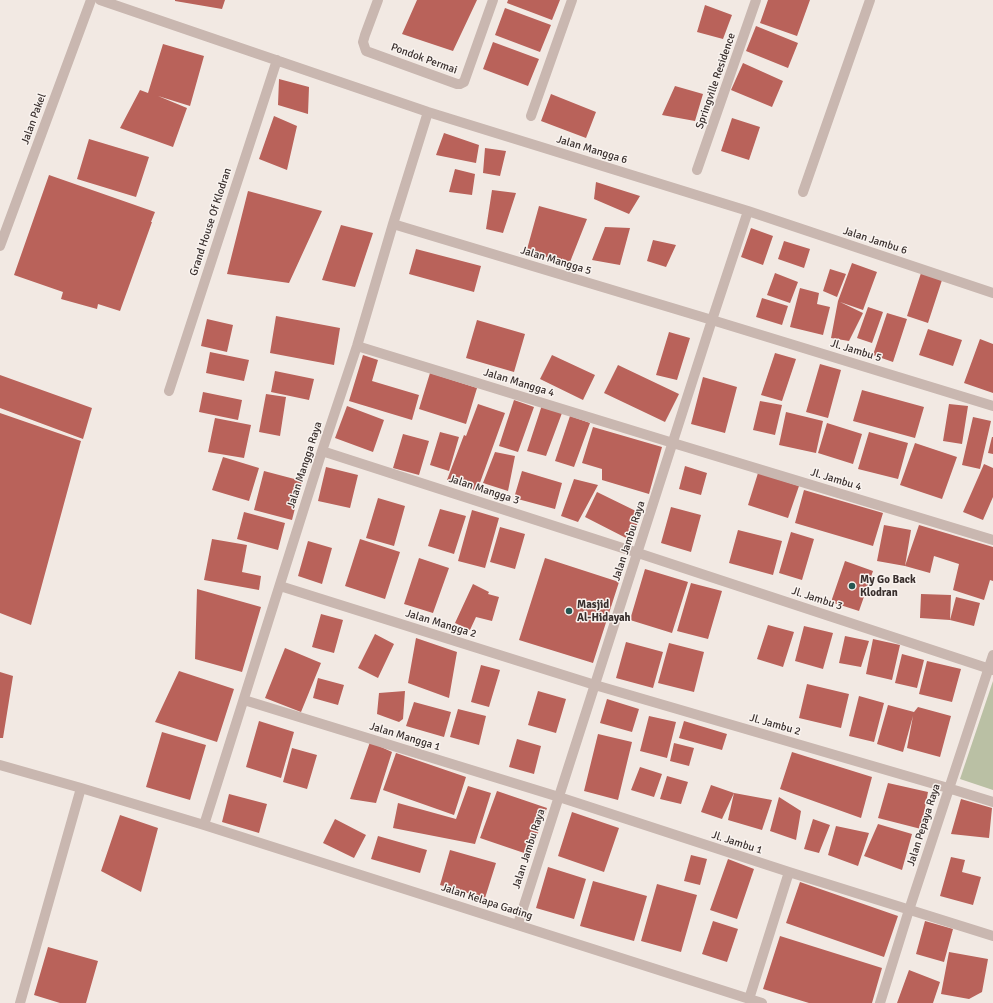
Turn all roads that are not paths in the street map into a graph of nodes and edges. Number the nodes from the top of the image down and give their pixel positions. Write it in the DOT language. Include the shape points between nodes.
graph roads {
  1 [pos="91,0"];
  2 [pos="100,0"];
  3 [pos="378,0"];
  4 [pos="493,0"];
  5 [pos="572,0"];
  6 [pos="756,0"];
  7 [pos="870,0"];
  8 [pos="276,60"];
  9 [pos="428,112"];
  10 [pos="531,116"];
  11 [pos="698,170"];
  12 [pos="803,192"];
  13 [pos="748,211"];
  14 [pos="393,224"];
  15 [pos="0,246"];
  16 [pos="993,293"];
  17 [pos="712,320"];
  18 [pos="357,346"];
  19 [pos="169,392"];
  20 [pos="993,406"];
  21 [pos="673,443"];
  22 [pos="322,451"];
  23 [pos="993,540"];
  24 [pos="638,552"];
  25 [pos="280,586"];
  26 [pos="993,655"];
  27 [pos="991,670"];
  28 [pos="595,685"];
  29 [pos="244,700"];
  30 [pos="0,765"];
  31 [pos="81,788"];
  32 [pos="948,788"];
  33 [pos="559,797"];
  34 [pos="993,802"];
  35 [pos="204,825"];
  36 [pos="789,872"];
  37 [pos="909,910"];
  38 [pos="518,924"];
  39 [pos="993,936"];
  40 [pos="749,999"];
  41 [pos="20,1003"];
  42 [pos="762,1003"];
  43 [pos="880,1003"];
  1 -- 15 [label="street, Jalan Pakel"];
  2 -- 8 [label="street, Jalan Mangga 6"];
  3 -- 4 [label="street, Pondok Permai" via="365,35 366,51 457,84 464,82"];
  5 -- 10 [label="street"];
  6 -- 11 [label="street, Springville Residence"];
  7 -- 12 [label="street"];
  8 -- 9 [label="street, Jalan Mangga 6"];
  8 -- 19 [label="street, Grand House Of Klodran"];
  9 -- 13 [label="street, Jalan Mangga 6"];
  9 -- 14 [label="street, Jalan Mangga Raya"];
  13 -- 16 [label="street, Jalan Jambu 6"];
  13 -- 17 [label="street, Jalan Jambu Raya"];
  14 -- 17 [label="street, Jalan Mangga 5"];
  14 -- 18 [label="street, Jalan Mangga Raya"];
  17 -- 20 [label="street, Jl. Jambu 5"];
  17 -- 21 [label="street, Jalan Jambu Raya"];
  18 -- 21 [label="street, Jalan Mangga 4"];
  18 -- 22 [label="street, Jalan Mangga Raya"];
  21 -- 23 [label="street, Jl. Jambu 4"];
  21 -- 24 [label="street, Jalan Jambu Raya"];
  22 -- 24 [label="street, Jalan Mangga 3"];
  22 -- 25 [label="street, Jalan Mangga Raya"];
  24 -- 27 [label="street, Jl. Jambu 3"];
  24 -- 28 [label="street, Jalan Jambu Raya"];
  25 -- 28 [label="street, Jalan Mangga 2"];
  25 -- 29 [label="street, Jalan Mangga Raya"];
  26 -- 27 [label="street, Jalan Pepaya Raya"];
  27 -- 32 [label="street, Jalan Pepaya Raya"];
  28 -- 32 [label="street, Jl. Jambu 2"];
  28 -- 33 [label="street, Jalan Jambu Raya"];
  29 -- 33 [label="street, Jalan Mangga 1"];
  29 -- 35 [label="street, Jalan Mangga Raya"];
  30 -- 31 [label="street, Jalan Kelapa Gading"];
  31 -- 35 [label="street, Jalan Kelapa Gading"];
  31 -- 41 [label="street"];
  32 -- 34 [label="street, Jl. Jambu 2"];
  32 -- 37 [label="street, Jalan Pepaya Raya"];
  33 -- 36 [label="street, Jl. Jambu 1"];
  33 -- 38 [label="street, Jalan Jambu Raya"];
  35 -- 38 [label="street, Jalan Kelapa Gading"];
  36 -- 37 [label="street, Jl. Jambu 1"];
  36 -- 40 [label="street"];
  37 -- 39 [label="street, Jl. Jambu 1"];
  37 -- 43 [label="street, Jalan Pepaya Raya"];
  38 -- 40 [label="street, Jalan Kelapa Gading"];
  40 -- 42 [label="street, Jalan Kelapa Gading"];
}
